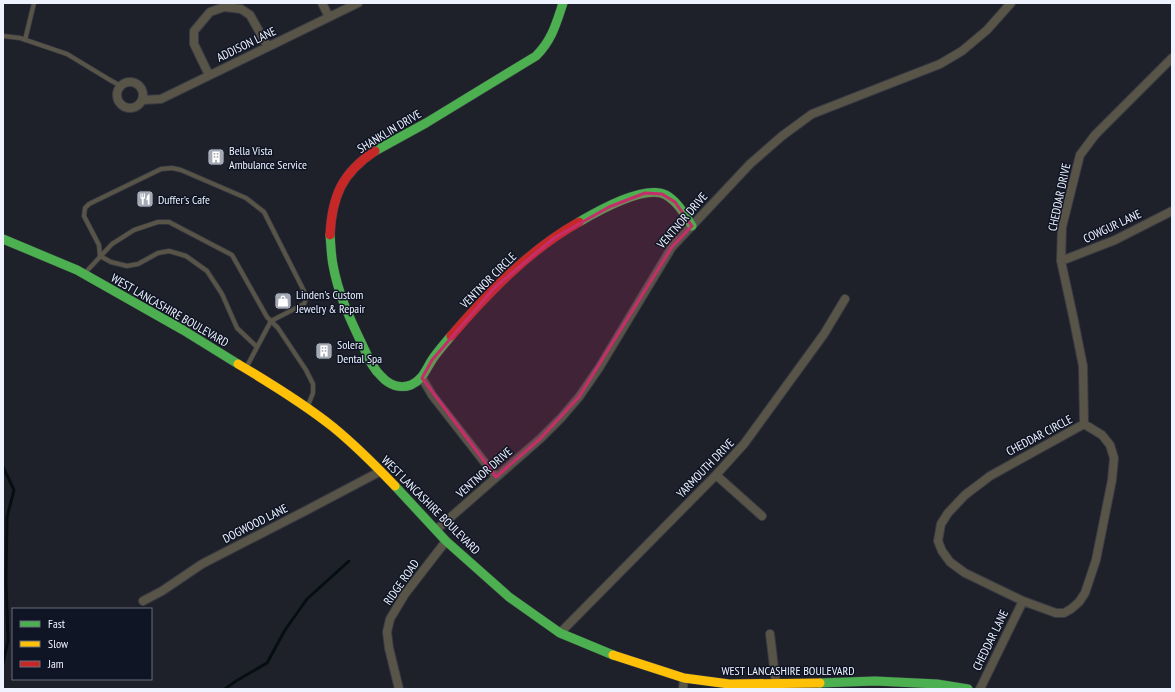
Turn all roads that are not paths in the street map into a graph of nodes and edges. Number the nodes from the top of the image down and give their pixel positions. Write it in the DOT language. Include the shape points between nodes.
graph roads {
  1 [pos="34,3"];
  2 [pos="322,3"];
  3 [pos="358,3"];
  4 [pos="563,3"];
  5 [pos="1011,3"];
  6 [pos="329,17"];
  7 [pos="3,36"];
  8 [pos="25,40"];
  9 [pos="268,46"];
  10 [pos="1172,58"];
  11 [pos="209,75"];
  12 [pos="121,86"];
  13 [pos="143,100"];
  14 [pos="1172,211"];
  15 [pos="692,226"];
  16 [pos="3,239"];
  17 [pos="100,256"];
  18 [pos="1061,261"];
  19 [pos="84,274"];
  20 [pos="845,299"];
  21 [pos="271,321"];
  22 [pos="257,347"];
  23 [pos="246,369"];
  24 [pos="422,378"];
  25 [pos="307,408"];
  26 [pos="1084,424"];
  27 [pos="380,471"];
  28 [pos="716,475"];
  29 [pos="496,477"];
  30 [pos="762,516"];
  31 [pos="436,530"];
  32 [pos="446,540"];
  33 [pos="143,601"];
  34 [pos="1023,601"];
  35 [pos="560,633"];
  36 [pos="770,634"];
  37 [pos="684,678"];
  38 [pos="776,684"];
  39 [pos="875,685"];
  40 [pos="399,689"];
  41 [pos="683,689"];
  42 [pos="968,689"];
  43 [pos="980,689"];
  1 -- 8 [label="lane"];
  2 -- 6 [label="street"];
  3 -- 6 [label="street, ADDISON LANE"];
  4 -- 24 [label="main road, SHANKLIN DRIVE" via="553,33 536,56 366,158 348,175 337,196 330,233 335,278 370,362 386,381 395,386 413,384"];
  5 -- 15 [label="street, VENTNOR DRIVE" via="987,30 962,51 940,64 812,114 750,164"];
  6 -- 9 [label="street, ADDISON LANE"];
  7 -- 8 [label="lane"];
  8 -- 12 [label="lane" via="67,54"];
  9 -- 11 [label="street, ADDISON LANE"];
  9 -- 11 [label="street" via="250,15 241,9 224,6 210,12 194,31 194,44"];
  10 -- 18 [label="street, CHEDDAR DRIVE" via="1095,135 1080,155 1062,227"];
  11 -- 13 [label="street, ADDISON LANE" via="161,99"];
  12 -- 13 [label="street" via="129,82 137,84 143,91"];
  12 -- 13 [label="street, ADDISON LANE" via="117,98 125,108 138,107"];
  14 -- 18 [label="street, COWGUR LANE" via="1115,240"];
  15 -- 24 [label="main road, VENTNOR CIRCLE" via="675,202 669,197 653,192 609,207 581,222 536,251 495,287 432,360"];
  15 -- 29 [label="street, VENTNOR DRIVE" via="672,247 579,397 540,439"];
  16 -- 19 [label="main road, WEST LANCASHIRE BOULEVARD"];
  17 -- 19 [label="lane"];
  17 -- 21 [label="lane" via="112,244 134,230 158,222 169,222 232,255 266,317"];
  17 -- 21 [label="lane" via="99,245 84,216 85,208 161,169 180,170 246,198 264,212 306,299 304,304"];
  17 -- 22 [label="lane" via="127,266 138,264 158,253 169,252 186,256 207,271 222,294 237,328"];
  18 -- 26 [label="street, CHEDDAR DRIVE" via="1083,366"];
  19 -- 23 [label="main road, WEST LANCASHIRE BOULEVARD"];
  20 -- 28 [label="street, YARMOUTH DRIVE" via="824,334 744,444"];
  21 -- 22 [label="lane"];
  21 -- 25 [label="lane" via="313,384 313,393"];
  22 -- 23 [label="lane"];
  23 -- 25 [label="main road, WEST LANCASHIRE BOULEVARD"];
  24 -- 29 [label="street" via="432,395"];
  25 -- 27 [label="main road, WEST LANCASHIRE BOULEVARD" via="357,448"];
  26 -- 34 [label="street, CHEDDAR CIRCLE" via="1102,435 1110,445 1114,458 1096,560 1085,593 1072,610 1064,613 1056,613"];
  26 -- 34 [label="street, CHEDDAR CIRCLE" via="990,476 964,495 941,524 938,541 950,562"];
  27 -- 31 [label="main road, WEST LANCASHIRE BOULEVARD"];
  27 -- 33 [label="street, DOGWOOD LANE" via="202,564 162,592"];
  28 -- 30 [label="street"];
  28 -- 35 [label="street, YARMOUTH DRIVE"];
  29 -- 31 [label="street, VENTNOR DRIVE"];
  31 -- 32 [label="main road, WEST LANCASHIRE BOULEVARD"];
  32 -- 35 [label="main road, WEST LANCASHIRE BOULEVARD" via="509,597"];
  32 -- 40 [label="street, RIDGE ROAD" via="405,594 390,619 389,648"];
  34 -- 43 [label="street, CHEDDAR LANE"];
  35 -- 37 [label="main road, WEST LANCASHIRE BOULEVARD" via="619,658"];
  36 -- 38 [label="street"];
  37 -- 38 [label="main road, WEST LANCASHIRE BOULEVARD" via="729,684"];
  37 -- 41 [label="street"];
  38 -- 39 [label="main road, WEST LANCASHIRE BOULEVARD"];
  39 -- 42 [label="main road, WEST LANCASHIRE BOULEVARD" via="937,684"];
}
